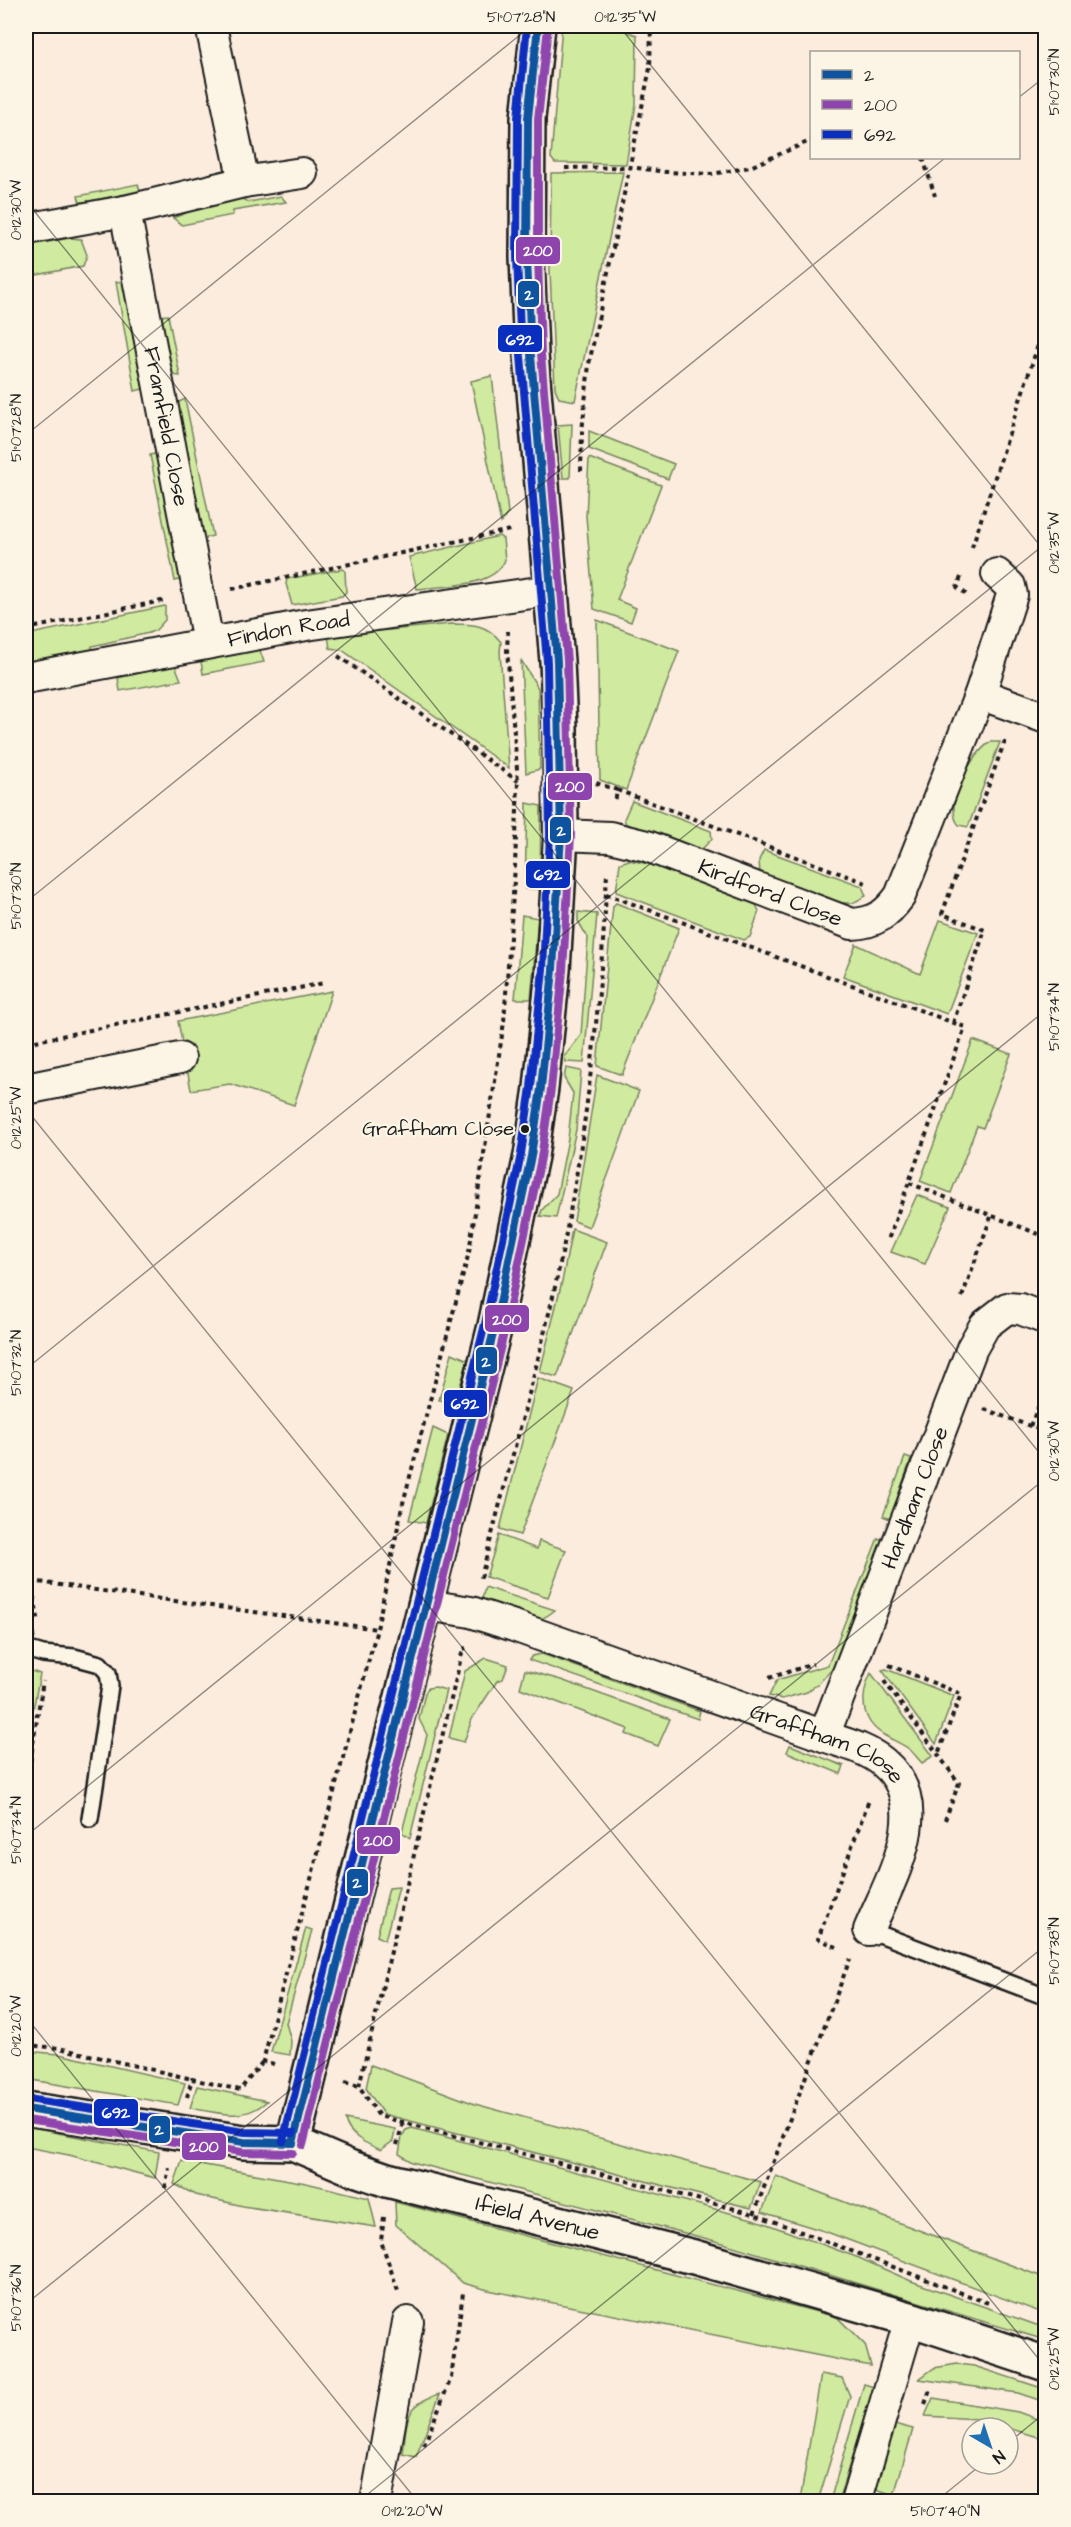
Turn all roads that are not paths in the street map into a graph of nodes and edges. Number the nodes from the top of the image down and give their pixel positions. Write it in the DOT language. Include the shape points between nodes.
graph roads {
  1 [pos="211,26"];
  2 [pos="538,26"];
  3 [pos="302,173"];
  4 [pos="244,182"];
  5 [pos="125,211"];
  6 [pos="26,230"];
  7 [pos="997,574"];
  8 [pos="553,590"];
  9 [pos="208,642"];
  10 [pos="26,678"];
  11 [pos="980,694"];
  12 [pos="1046,718"];
  13 [pos="561,835"];
  14 [pos="180,1058"];
  15 [pos="26,1089"];
  16 [pos="1046,1319"];
  17 [pos="426,1605"];
  18 [pos="26,1648"];
  19 [pos="824,1736"];
  20 [pos="90,1819"];
  21 [pos="869,1930"];
  22 [pos="1041,1995"];
  23 [pos="26,2109"];
  24 [pos="293,2143"];
  25 [pos="910,2319"];
  26 [pos="408,2322"];
  27 [pos="1046,2364"];
  28 [pos="376,2502"];
  29 [pos="856,2502"];
  1 -- 4 [label="street"];
  2 -- 8 [label="street" via="528,118 527,257 531,355"];
  3 -- 4 [label="street"];
  4 -- 5 [label="street"];
  5 -- 6 [label="street"];
  5 -- 9 [label="street, Framfield Close"];
  7 -- 11 [label="street, Kirdford Close" via="1010,586 1012,595"];
  8 -- 9 [label="street, Findon Road"];
  8 -- 13 [label="street"];
  9 -- 10 [label="street, Findon Road"];
  11 -- 12 [label="street"];
  11 -- 13 [label="street, Kirdford Close" via="900,896 887,913 868,924 852,924 646,846 610,837"];
  13 -- 17 [label="street" via="553,970 531,1156 495,1326"];
  14 -- 15 [label="street"];
  16 -- 19 [label="street, Hardham Close" via="1007,1308 985,1325 972,1348"];
  17 -- 19 [label="street, Graffham Close" via="471,1612 514,1626"];
  17 -- 24 [label="street"];
  18 -- 20 [label="lane" via="89,1660 108,1673 110,1686"];
  19 -- 21 [label="street, Graffham Close" via="883,1762 897,1779 906,1800 909,1823 904,1844"];
  21 -- 22 [label="lane, Graffham Close"];
  23 -- 24 [label="street, Ifield Avenue" via="244,2142"];
  24 -- 25 [label="street, Ifield Avenue" via="387,2180 694,2257"];
  25 -- 27 [label="street, Ifield Avenue"];
  25 -- 29 [label="street"];
  26 -- 28 [label="street"];
}
